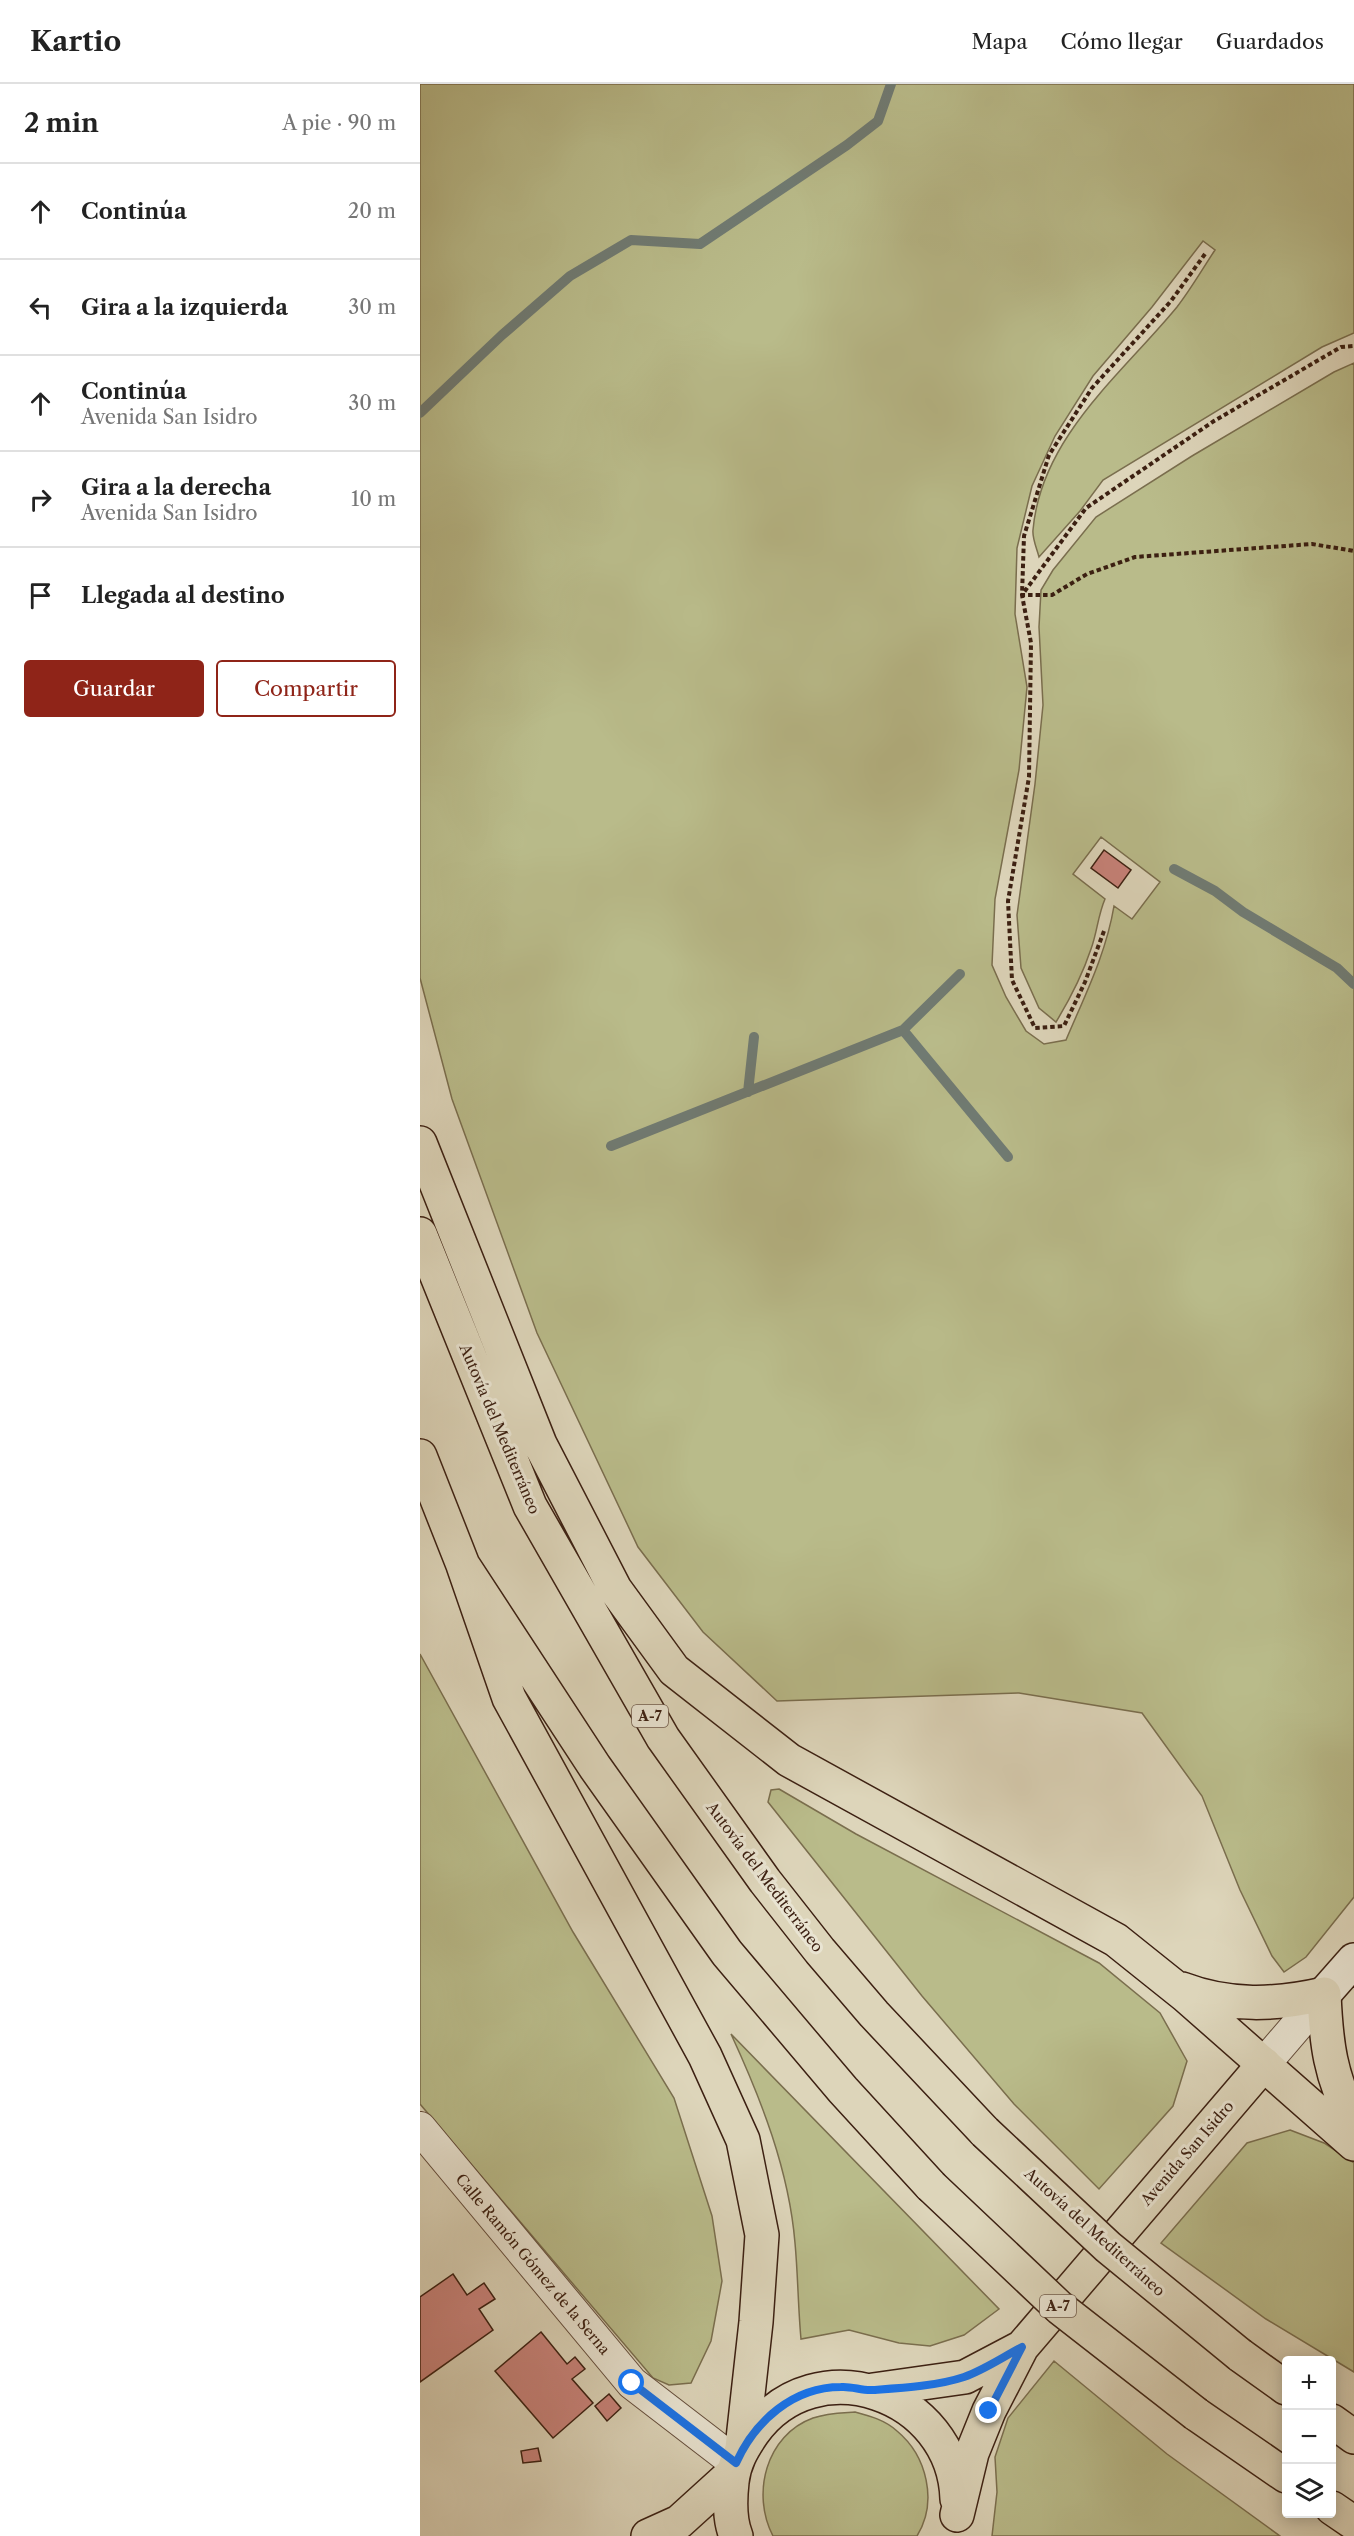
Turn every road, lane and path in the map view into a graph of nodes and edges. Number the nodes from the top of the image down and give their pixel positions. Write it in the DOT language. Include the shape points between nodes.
graph roads {
  1 [pos="1205,254"];
  2 [pos="1354,346"];
  3 [pos="1354,550"];
  4 [pos="1022,595"];
  5 [pos="1104,930"];
  6 [pos="420,1143"];
  7 [pos="420,1234"];
  8 [pos="420,1456"];
  9 [pos="463,1565"];
  10 [pos="1354,1960"];
  11 [pos="1175,1986"];
  12 [pos="1324,1994"];
  13 [pos="1264,2064"];
  14 [pos="1354,2121"];
  15 [pos="420,2128"];
  16 [pos="1354,2144"];
  17 [pos="1022,2347"];
  18 [pos="1282,2384"];
  19 [pos="871,2390"];
  20 [pos="1336,2424"];
  21 [pos="1354,2437"];
  22 [pos="737,2461"];
  23 [pos="1282,2473"];
  24 [pos="1336,2511"];
  25 [pos="1354,2523"];
  26 [pos="954,2525"];
  27 [pos="648,2536"];
  28 [pos="736,2536"];
  1 -- 4 [label="path" via="1171,301 1092,388 1049,454 1024,536"];
  2 -- 4 [label="path" via="1341,347 1214,421 1086,508"];
  3 -- 4 [label="path" via="1312,544 1135,557 1087,573 1052,595"];
  4 -- 5 [label="path" via="1031,643 1029,777 1008,901 1012,980 1035,1028 1064,1026"];
  6 -- 11 [label="main road" via="540,1444 615,1589 674,1670 789,1760 1116,1940"];
  7 -- 18 [label="main road, Autovía del Mediterráneo / A-7, bridge" via="530,1506 663,1738 765,1881 873,2014 985,2132 1108,2247"];
  8 -- 9 [label="main road, A-7"];
  9 -- 22 [label="main road" via="509,1698 705,2056 743,2140 762,2235 756,2322"];
  9 -- 23 [label="main road, A-7, bridge" via="595,1767 727,1953 843,2090 931,2186 1060,2308 1196,2414"];
  10 -- 12 [label="street, Avenida San Isidro"];
  11 -- 12 [label="main road" via="1219,2000 1258,2004"];
  11 -- 13 [label="main road"];
  12 -- 13 [label="street, Avenida San Isidro"];
  12 -- 14 [label="main road" via="1325,2037 1331,2064"];
  13 -- 16 [label="main road"];
  13 -- 17 [label="main road, Avenida San Isidro"];
  15 -- 22 [label="street, Calle Ramón Gómez de la Serna" via="632,2383"];
  17 -- 19 [label="main road, Avenida San Isidro" via="964,2377"];
  17 -- 26 [label="main road, Avenida San Isidro" via="972,2453"];
  19 -- 22 [label="main road" via="841,2386 811,2391 783,2404 760,2423"];
  19 -- 26 [label="main road" via="902,2403 927,2423 946,2450 956,2482"];
  20 -- 21 [label="main road"];
  22 -- 27 [label="main road" via="679,2522"];
  22 -- 28 [label="main road" via="730,2500"];
  24 -- 25 [label="main road"];
}
